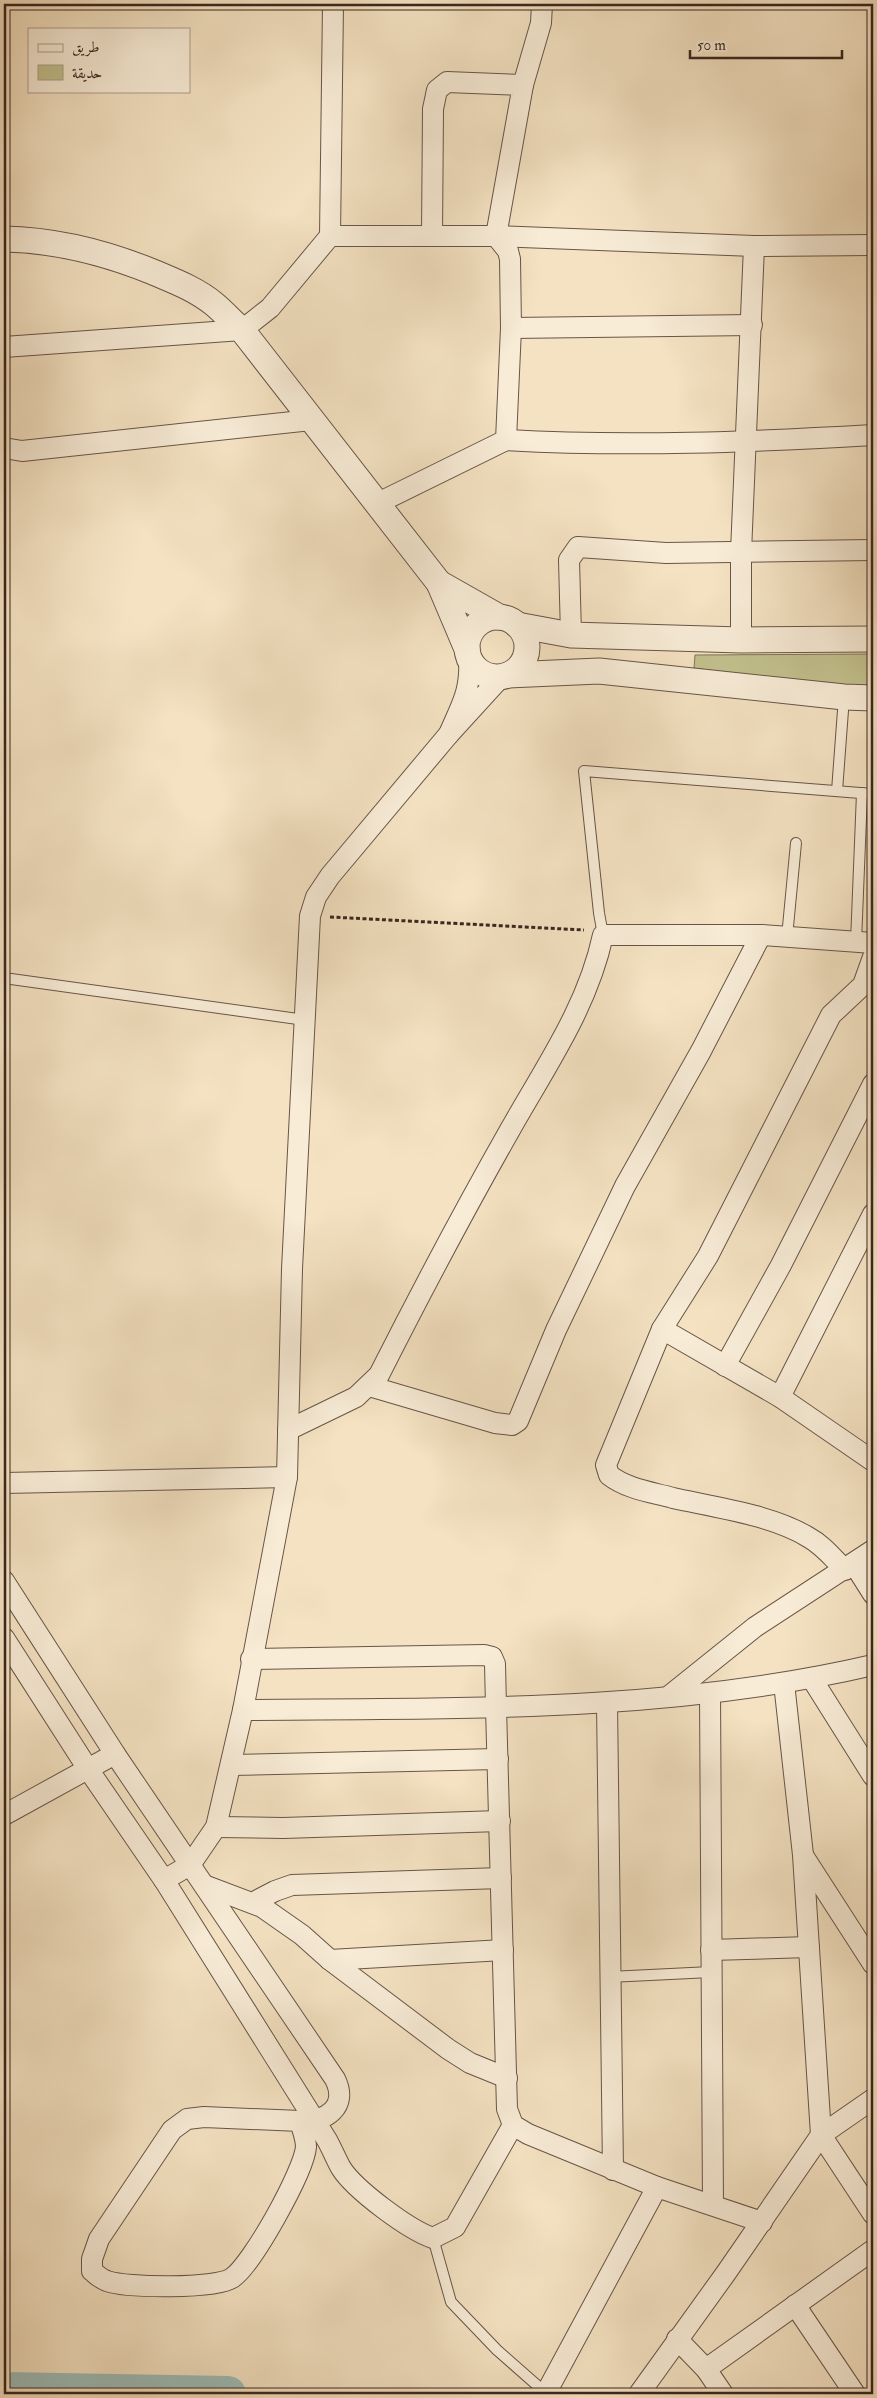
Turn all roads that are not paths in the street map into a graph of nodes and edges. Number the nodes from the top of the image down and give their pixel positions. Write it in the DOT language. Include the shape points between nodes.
graph roads {
  1 [pos="333,4"];
  2 [pos="542,4"];
  3 [pos="523,85"];
  4 [pos="330,236"];
  5 [pos="432,236"];
  6 [pos="496,236"];
  7 [pos="4,239"];
  8 [pos="873,245"];
  9 [pos="754,246"];
  10 [pos="752,325"];
  11 [pos="511,328"];
  12 [pos="242,330"];
  13 [pos="4,347"];
  14 [pos="311,420"];
  15 [pos="873,435"];
  16 [pos="506,440"];
  17 [pos="746,442"];
  18 [pos="4,448"];
  19 [pos="376,504"];
  20 [pos="873,550"];
  21 [pos="741,552"];
  22 [pos="439,583"];
  23 [pos="508,621"];
  24 [pos="571,635"];
  25 [pos="873,639"];
  26 [pos="741,640"];
  27 [pos="468,654"];
  28 [pos="505,676"];
  29 [pos="844,697"];
  30 [pos="873,698"];
  31 [pos="449,734"];
  32 [pos="837,791"];
  33 [pos="862,793"];
  34 [pos="873,794"];
  35 [pos="796,843"];
  36 [pos="603,935"];
  37 [pos="761,935"];
  38 [pos="787,937"];
  39 [pos="865,942"];
  40 [pos="873,957"];
  41 [pos="4,978"];
  42 [pos="305,1020"];
  43 [pos="873,1084"];
  44 [pos="873,1214"];
  45 [pos="662,1329"];
  46 [pos="725,1366"];
  47 [pos="369,1386"];
  48 [pos="780,1397"];
  49 [pos="288,1430"];
  50 [pos="873,1460"];
  51 [pos="287,1477"];
  52 [pos="4,1483"];
  53 [pos="873,1550"];
  54 [pos="849,1567"];
  55 [pos="7,1594"];
  56 [pos="873,1594"];
  57 [pos="4,1638"];
  58 [pos="251,1659"];
  59 [pos="873,1665"];
  60 [pos="812,1679"];
  61 [pos="784,1683"];
  62 [pos="710,1694"];
  63 [pos="669,1696"];
  64 [pos="607,1703"];
  65 [pos="496,1707"];
  66 [pos="243,1710"];
  67 [pos="115,1754"];
  68 [pos="498,1760"];
  69 [pos="232,1764"];
  70 [pos="88,1769"];
  71 [pos="873,1776"];
  72 [pos="4,1815"];
  73 [pos="500,1821"];
  74 [pos="216,1827"];
  75 [pos="803,1855"];
  76 [pos="190,1865"];
  77 [pos="501,1878"];
  78 [pos="164,1880"];
  79 [pos="204,1885"];
  80 [pos="254,1902"];
  81 [pos="809,1948"];
  82 [pos="503,1950"];
  83 [pos="711,1950"];
  84 [pos="330,1960"];
  85 [pos="873,1964"];
  86 [pos="711,1972"];
  87 [pos="610,1977"];
  88 [pos="507,2078"];
  89 [pos="873,2099"];
  90 [pos="308,2121"];
  91 [pos="513,2125"];
  92 [pos="821,2135"];
  93 [pos="613,2170"];
  94 [pos="657,2187"];
  95 [pos="713,2205"];
  96 [pos="873,2214"];
  97 [pos="762,2222"];
  98 [pos="434,2238"];
  99 [pos="873,2250"];
  100 [pos="796,2305"];
  101 [pos="677,2339"];
  102 [pos="706,2369"];
  103 [pos="547,2394"];
  104 [pos="639,2394"];
  105 [pos="723,2394"];
  106 [pos="855,2394"];
  1 -- 4 [label="street"];
  2 -- 3 [label="street" via="541,23"];
  3 -- 5 [label="street" via="447,82 437,90 433,109"];
  3 -- 6 [label="street"];
  4 -- 5 [label="street"];
  4 -- 12 [label="street" via="270,308"];
  5 -- 6 [label="street"];
  6 -- 9 [label="street"];
  6 -- 11 [label="street" via="510,259"];
  7 -- 12 [label="street" via="37,239 119,258 181,284 213,303"];
  8 -- 9 [label="street"];
  9 -- 10 [label="street"];
  10 -- 11 [label="street"];
  10 -- 17 [label="street"];
  11 -- 16 [label="street"];
  12 -- 13 [label="street"];
  12 -- 14 [label="street"];
  14 -- 18 [label="street" via="22,450"];
  14 -- 19 [label="street"];
  15 -- 17 [label="street"];
  16 -- 17 [label="street" via="578,444"];
  16 -- 19 [label="street"];
  17 -- 21 [label="street"];
  19 -- 22 [label="street"];
  20 -- 21 [label="street"];
  21 -- 24 [label="street" via="578,548 569,560"];
  21 -- 26 [label="street"];
  22 -- 23 [label="street"];
  22 -- 27 [label="street"];
  23 -- 24 [label="street"];
  23 -- 27 [label="street" via="489,618 480,622 472,630"];
  23 -- 28 [label="street" via="524,634 526,654 523,662"];
  24 -- 26 [label="street"];
  25 -- 26 [label="street"];
  27 -- 28 [label="street" via="480,673 490,677"];
  27 -- 31 [label="street" via="468,692"];
  28 -- 29 [label="street" via="599,671"];
  28 -- 31 [label="street"];
  29 -- 30 [label="street"];
  29 -- 32 [label="lane"];
  31 -- 42 [label="street" via="316,897 310,916"];
  32 -- 33 [label="lane"];
  32 -- 36 [label="lane" via="584,771"];
  33 -- 34 [label="lane"];
  33 -- 39 [label="lane"];
  35 -- 38 [label="lane"];
  36 -- 37 [label="street"];
  36 -- 47 [label="street" via="590,984 549,1065 511,1128 379,1375"];
  37 -- 38 [label="street"];
  37 -- 47 [label="street" via="701,1051 625,1186 556,1330 518,1421 512,1425 495,1423"];
  38 -- 39 [label="street"];
  40 -- 45 [label="street" via="864,985 831,1015 708,1256"];
  41 -- 42 [label="lane"];
  42 -- 49 [label="street" via="292,1269"];
  43 -- 46 [label="street" via="781,1265"];
  44 -- 48 [label="street"];
  45 -- 46 [label="street"];
  45 -- 54 [label="street" via="606,1465 609,1475 635,1489 752,1516 808,1536"];
  46 -- 48 [label="street"];
  47 -- 49 [label="street" via="356,1398"];
  48 -- 50 [label="street"];
  49 -- 51 [label="street"];
  51 -- 52 [label="street"];
  51 -- 58 [label="street"];
  53 -- 54 [label="street"];
  54 -- 56 [label="street"];
  54 -- 63 [label="street" via="754,1627"];
  55 -- 67 [label="street"];
  57 -- 70 [label="street"];
  58 -- 65 [label="street" via="484,1655 492,1657 494,1664"];
  58 -- 66 [label="street"];
  59 -- 60 [label="street"];
  60 -- 61 [label="street"];
  60 -- 71 [label="street"];
  61 -- 62 [label="street"];
  61 -- 75 [label="street"];
  62 -- 63 [label="street"];
  62 -- 83 [label="street"];
  63 -- 64 [label="street"];
  64 -- 65 [label="street"];
  64 -- 87 [label="street"];
  65 -- 66 [label="street"];
  65 -- 68 [label="street"];
  66 -- 69 [label="street"];
  67 -- 70 [label="street"];
  67 -- 76 [label="street"];
  68 -- 69 [label="street"];
  68 -- 73 [label="street"];
  69 -- 74 [label="street"];
  70 -- 72 [label="street"];
  70 -- 78 [label="street"];
  73 -- 74 [label="street" via="293,1828"];
  73 -- 77 [label="street"];
  74 -- 76 [label="street"];
  75 -- 81 [label="street"];
  75 -- 85 [label="street"];
  76 -- 78 [label="street"];
  76 -- 79 [label="street"];
  77 -- 80 [label="street" via="292,1885"];
  77 -- 82 [label="street"];
  78 -- 90 [label="street"];
  79 -- 80 [label="street"];
  79 -- 90 [label="street" via="338,2086 338,2104"];
  80 -- 84 [label="street" via="302,1935"];
  81 -- 83 [label="street"];
  81 -- 92 [label="street"];
  82 -- 84 [label="street"];
  82 -- 88 [label="street"];
  83 -- 86 [label="street"];
  84 -- 88 [label="street" via="448,2049 470,2063"];
  86 -- 87 [label="lane"];
  86 -- 95 [label="street"];
  87 -- 93 [label="street"];
  88 -- 91 [label="street" via="507,2109"];
  89 -- 92 [label="street"];
  90 -- 90 [label="street" via="187,2119 172,2130 99,2238 92,2271 119,2284 203,2286 221,2284 232,2278 258,2246 301,2168"];
  90 -- 98 [label="street" via="342,2169 374,2200 420,2234"];
  91 -- 93 [label="street"];
  91 -- 98 [label="street" via="455,2227"];
  92 -- 96 [label="street"];
  92 -- 97 [label="street"];
  93 -- 94 [label="street"];
  94 -- 95 [label="street"];
  94 -- 103 [label="street"];
  95 -- 97 [label="street"];
  97 -- 101 [label="street"];
  98 -- 103 [label="lane" via="451,2302 497,2350"];
  99 -- 100 [label="street"];
  100 -- 102 [label="street"];
  100 -- 106 [label="street"];
  101 -- 102 [label="street"];
  101 -- 104 [label="street"];
  102 -- 105 [label="street"];
}
